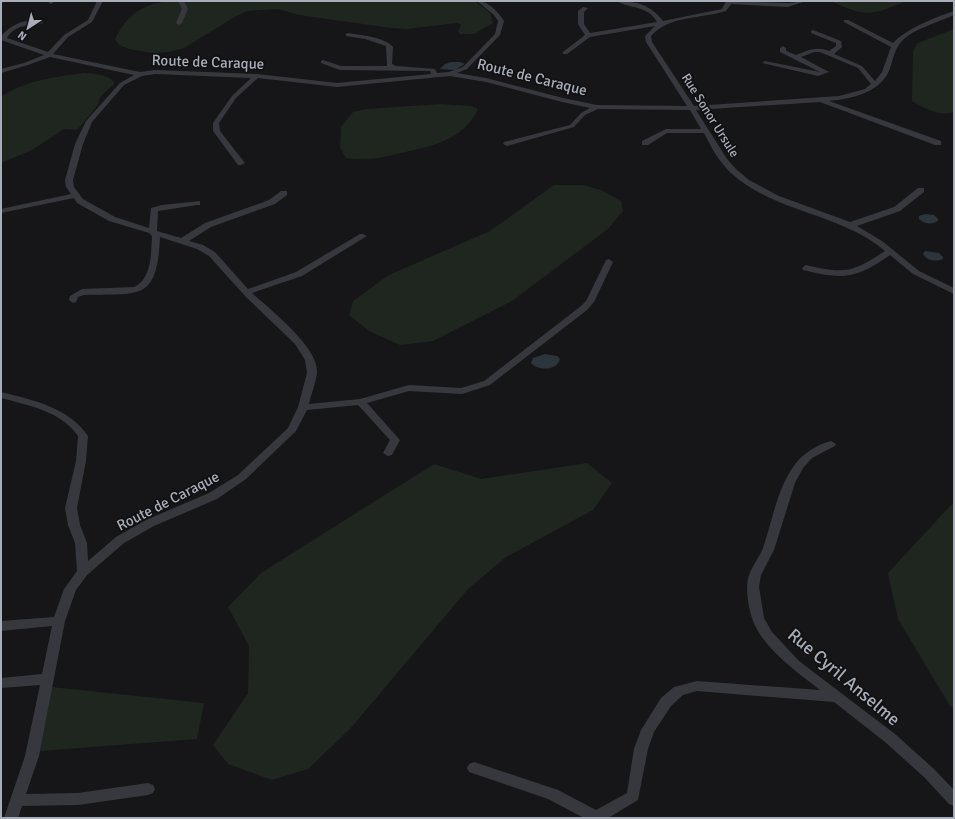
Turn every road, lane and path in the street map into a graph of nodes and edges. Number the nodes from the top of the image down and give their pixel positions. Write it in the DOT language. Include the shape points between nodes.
graph roads {
  1 [pos="100,1"];
  2 [pos="181,1"];
  3 [pos="480,1"];
  4 [pos="619,1"];
  5 [pos="729,1"];
  6 [pos="803,1"];
  7 [pos="585,8"];
  8 [pos="954,13"];
  9 [pos="846,21"];
  10 [pos="41,22"];
  11 [pos="180,23"];
  12 [pos="662,23"];
  13 [pos="813,32"];
  14 [pos="348,35"];
  15 [pos="588,35"];
  16 [pos="2,38"];
  17 [pos="894,46"];
  18 [pos="783,48"];
  19 [pos="565,53"];
  20 [pos="830,54"];
  21 [pos="48,55"];
  22 [pos="796,57"];
  23 [pos="323,62"];
  24 [pos="765,64"];
  25 [pos="395,68"];
  26 [pos="1,71"];
  27 [pos="140,74"];
  28 [pos="434,74"];
  29 [pos="450,74"];
  30 [pos="257,76"];
  31 [pos="875,85"];
  32 [pos="819,100"];
  33 [pos="597,106"];
  34 [pos="692,108"];
  35 [pos="706,131"];
  36 [pos="645,143"];
  37 [pos="938,143"];
  38 [pos="507,144"];
  39 [pos="241,163"];
  40 [pos="921,190"];
  41 [pos="284,193"];
  42 [pos="76,195"];
  43 [pos="197,203"];
  44 [pos="1,211"];
  45 [pos="851,225"];
  46 [pos="155,234"];
  47 [pos="362,236"];
  48 [pos="181,242"];
  49 [pos="891,251"];
  50 [pos="608,262"];
  51 [pos="806,268"];
  52 [pos="954,291"];
  53 [pos="247,292"];
  54 [pos="73,300"];
  55 [pos="1,395"];
  56 [pos="361,402"];
  57 [pos="304,407"];
  58 [pos="832,444"];
  59 [pos="388,453"];
  60 [pos="83,572"];
  61 [pos="59,621"];
  62 [pos="1,626"];
  63 [pos="47,680"];
  64 [pos="1,683"];
  65 [pos="839,697"];
  66 [pos="474,768"];
  67 [pos="148,789"];
  68 [pos="17,800"];
  69 [pos="954,800"];
  70 [pos="12,818"];
  71 [pos="596,818"];
  1 -- 21 [label="street" via="90,21 66,36"];
  2 -- 11 [label="street" via="185,9"];
  3 -- 29 [label="street" via="496,14 501,22 498,34 465,68"];
  4 -- 12 [label="street" via="653,11"];
  5 -- 6 [label="street" via="788,5"];
  5 -- 12 [label="street, Rue Sonor Ursule" via="727,7 719,12"];
  7 -- 15 [label="street" via="581,11 580,19"];
  8 -- 17 [label="street" via="913,31"];
  9 -- 17 [label="street"];
  10 -- 16 [label="street" via="17,24"];
  12 -- 15 [label="street"];
  12 -- 34 [label="street, Rue Sonor Ursule" via="648,36 649,42"];
  13 -- 20 [label="street" via="839,42 839,47"];
  14 -- 25 [label="street" via="366,37 388,45 389,65"];
  15 -- 19 [label="street"];
  16 -- 21 [label="street"];
  17 -- 31 [label="street" via="885,72"];
  18 -- 22 [label="street" via="783,52"];
  20 -- 22 [label="street" via="817,49"];
  20 -- 31 [label="street" via="860,67"];
  21 -- 26 [label="street"];
  21 -- 27 [label="street"];
  22 -- 24 [label="street" via="826,72 818,74"];
  23 -- 25 [label="street" via="340,68"];
  25 -- 28 [label="street" via="428,69 433,70"];
  27 -- 30 [label="street, Route de Caraque" via="176,72"];
  27 -- 42 [label="street, Route de Caraque" via="122,84 89,121 79,144 69,180 70,187"];
  28 -- 29 [label="street, Route de Caraque"];
  28 -- 30 [label="street, Route de Caraque" via="337,85"];
  29 -- 33 [label="street, Route de Caraque"];
  30 -- 39 [label="street" via="234,97 216,123 217,131"];
  31 -- 32 [label="street, Route de Caraque" via="848,96"];
  32 -- 34 [label="street, Route de Caraque"];
  32 -- 37 [label="street"];
  33 -- 34 [label="street, Route de Caraque"];
  33 -- 38 [label="street" via="583,114 572,126"];
  34 -- 35 [label="street, Rue Sonor Ursule"];
  35 -- 36 [label="street" via="666,131"];
  35 -- 45 [label="street, Rue Sonor Ursule" via="722,158 744,180 770,195"];
  40 -- 45 [label="street" via="897,209"];
  41 -- 48 [label="street" via="272,202 208,225"];
  42 -- 44 [label="street"];
  42 -- 46 [label="street, Route de Caraque" via="86,206 112,220"];
  43 -- 46 [label="street" via="154,210"];
  45 -- 49 [label="street, Rue Sonor Ursule" via="874,237"];
  46 -- 48 [label="street, Route de Caraque"];
  46 -- 54 [label="street" via="156,259 142,288 82,292 74,296"];
  47 -- 53 [label="street" via="299,274"];
  48 -- 53 [label="street, Route de Caraque" via="200,247 212,254"];
  49 -- 51 [label="street" via="853,274 835,274"];
  49 -- 52 [label="street, Rue Sonor Ursule" via="912,269"];
  50 -- 56 [label="street" via="590,302 584,308 487,383 462,391 409,388"];
  53 -- 57 [label="street, Route de Caraque" via="298,342 310,360 312,373"];
  55 -- 60 [label="street" via="32,402 50,410 76,426 83,436 81,461 71,508 81,543"];
  56 -- 57 [label="street"];
  56 -- 59 [label="street" via="395,440"];
  57 -- 60 [label="street, Route de Caraque" via="292,429 242,477 213,496 150,523 120,540"];
  58 -- 65 [label="street, Rue Cyril Anselme" via="808,456 795,473 782,502 768,550 755,575 753,586 758,618 767,635 795,664"];
  60 -- 61 [label="street, Route de Caraque" via="65,598"];
  61 -- 62 [label="street"];
  61 -- 63 [label="street, Route de Caraque"];
  63 -- 64 [label="street"];
  63 -- 68 [label="street, Route de Caraque" via="32,756"];
  65 -- 69 [label="street, Rue Cyril Anselme" via="890,738"];
  65 -- 71 [label="street" via="719,686 697,686 679,691 666,702 648,730 641,749 633,796"];
  66 -- 71 [label="street" via="584,808"];
  67 -- 68 [label="street" via="78,799"];
  68 -- 70 [label="street, Route de Caraque"];
}
